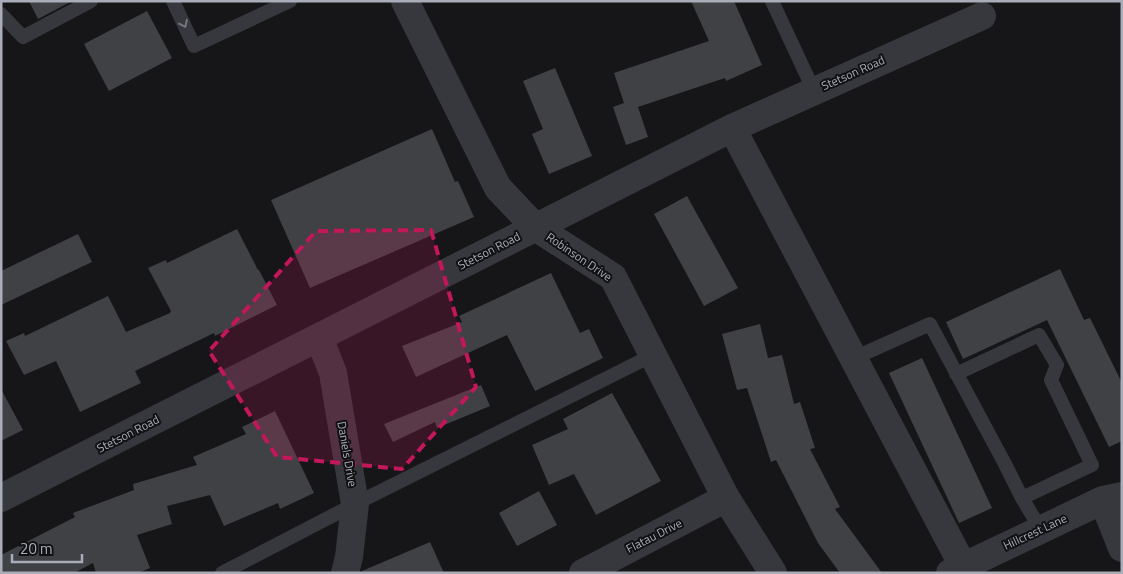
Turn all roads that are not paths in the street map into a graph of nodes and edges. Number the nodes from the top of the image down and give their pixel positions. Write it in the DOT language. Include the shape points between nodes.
graph roads {
  1 [pos="91,1"];
  2 [pos="173,1"];
  3 [pos="290,1"];
  4 [pos="405,1"];
  5 [pos="772,1"];
  6 [pos="1,14"];
  7 [pos="982,16"];
  8 [pos="814,90"];
  9 [pos="732,128"];
  10 [pos="535,227"];
  11 [pos="319,337"];
  12 [pos="652,355"];
  13 [pos="854,358"];
  14 [pos="956,374"];
  15 [pos="1,498"];
  16 [pos="726,498"];
  17 [pos="1022,498"];
  18 [pos="1112,498"];
  19 [pos="355,504"];
  20 [pos="1041,530"];
  21 [pos="1122,548"];
  22 [pos="956,569"];
  23 [pos="222,573"];
  24 [pos="345,573"];
  25 [pos="583,573"];
  26 [pos="773,573"];
  1 -- 6 [label="lane" via="23,37"];
  2 -- 3 [label="lane, one-way" via="194,46"];
  4 -- 10 [label="street, Robinson Drive" via="498,188"];
  5 -- 8 [label="lane"];
  7 -- 8 [label="street, Stetson Road"];
  8 -- 9 [label="street, Stetson Road"];
  9 -- 10 [label="street, Stetson Road"];
  9 -- 13 [label="street"];
  10 -- 11 [label="street, Stetson Road"];
  10 -- 12 [label="street, Robinson Drive" via="613,277"];
  11 -- 15 [label="street, Stetson Road"];
  11 -- 19 [label="street, Daniels Drive" via="333,373"];
  12 -- 16 [label="street, Robinson Drive"];
  12 -- 19 [label="lane"];
  13 -- 14 [label="lane" via="930,324"];
  13 -- 22 [label="street"];
  14 -- 17 [label="lane"];
  14 -- 17 [label="lane" via="1039,335 1057,365 1051,380 1092,465"];
  16 -- 25 [label="street, Flatau Drive"];
  16 -- 26 [label="street, Robinson Drive"];
  17 -- 20 [label="lane"];
  18 -- 20 [label="street, Hillcrest Lane"];
  18 -- 21 [label="street"];
  19 -- 23 [label="lane"];
  19 -- 24 [label="street, Daniels Drive"];
  20 -- 22 [label="street, Hillcrest Lane"];
}
